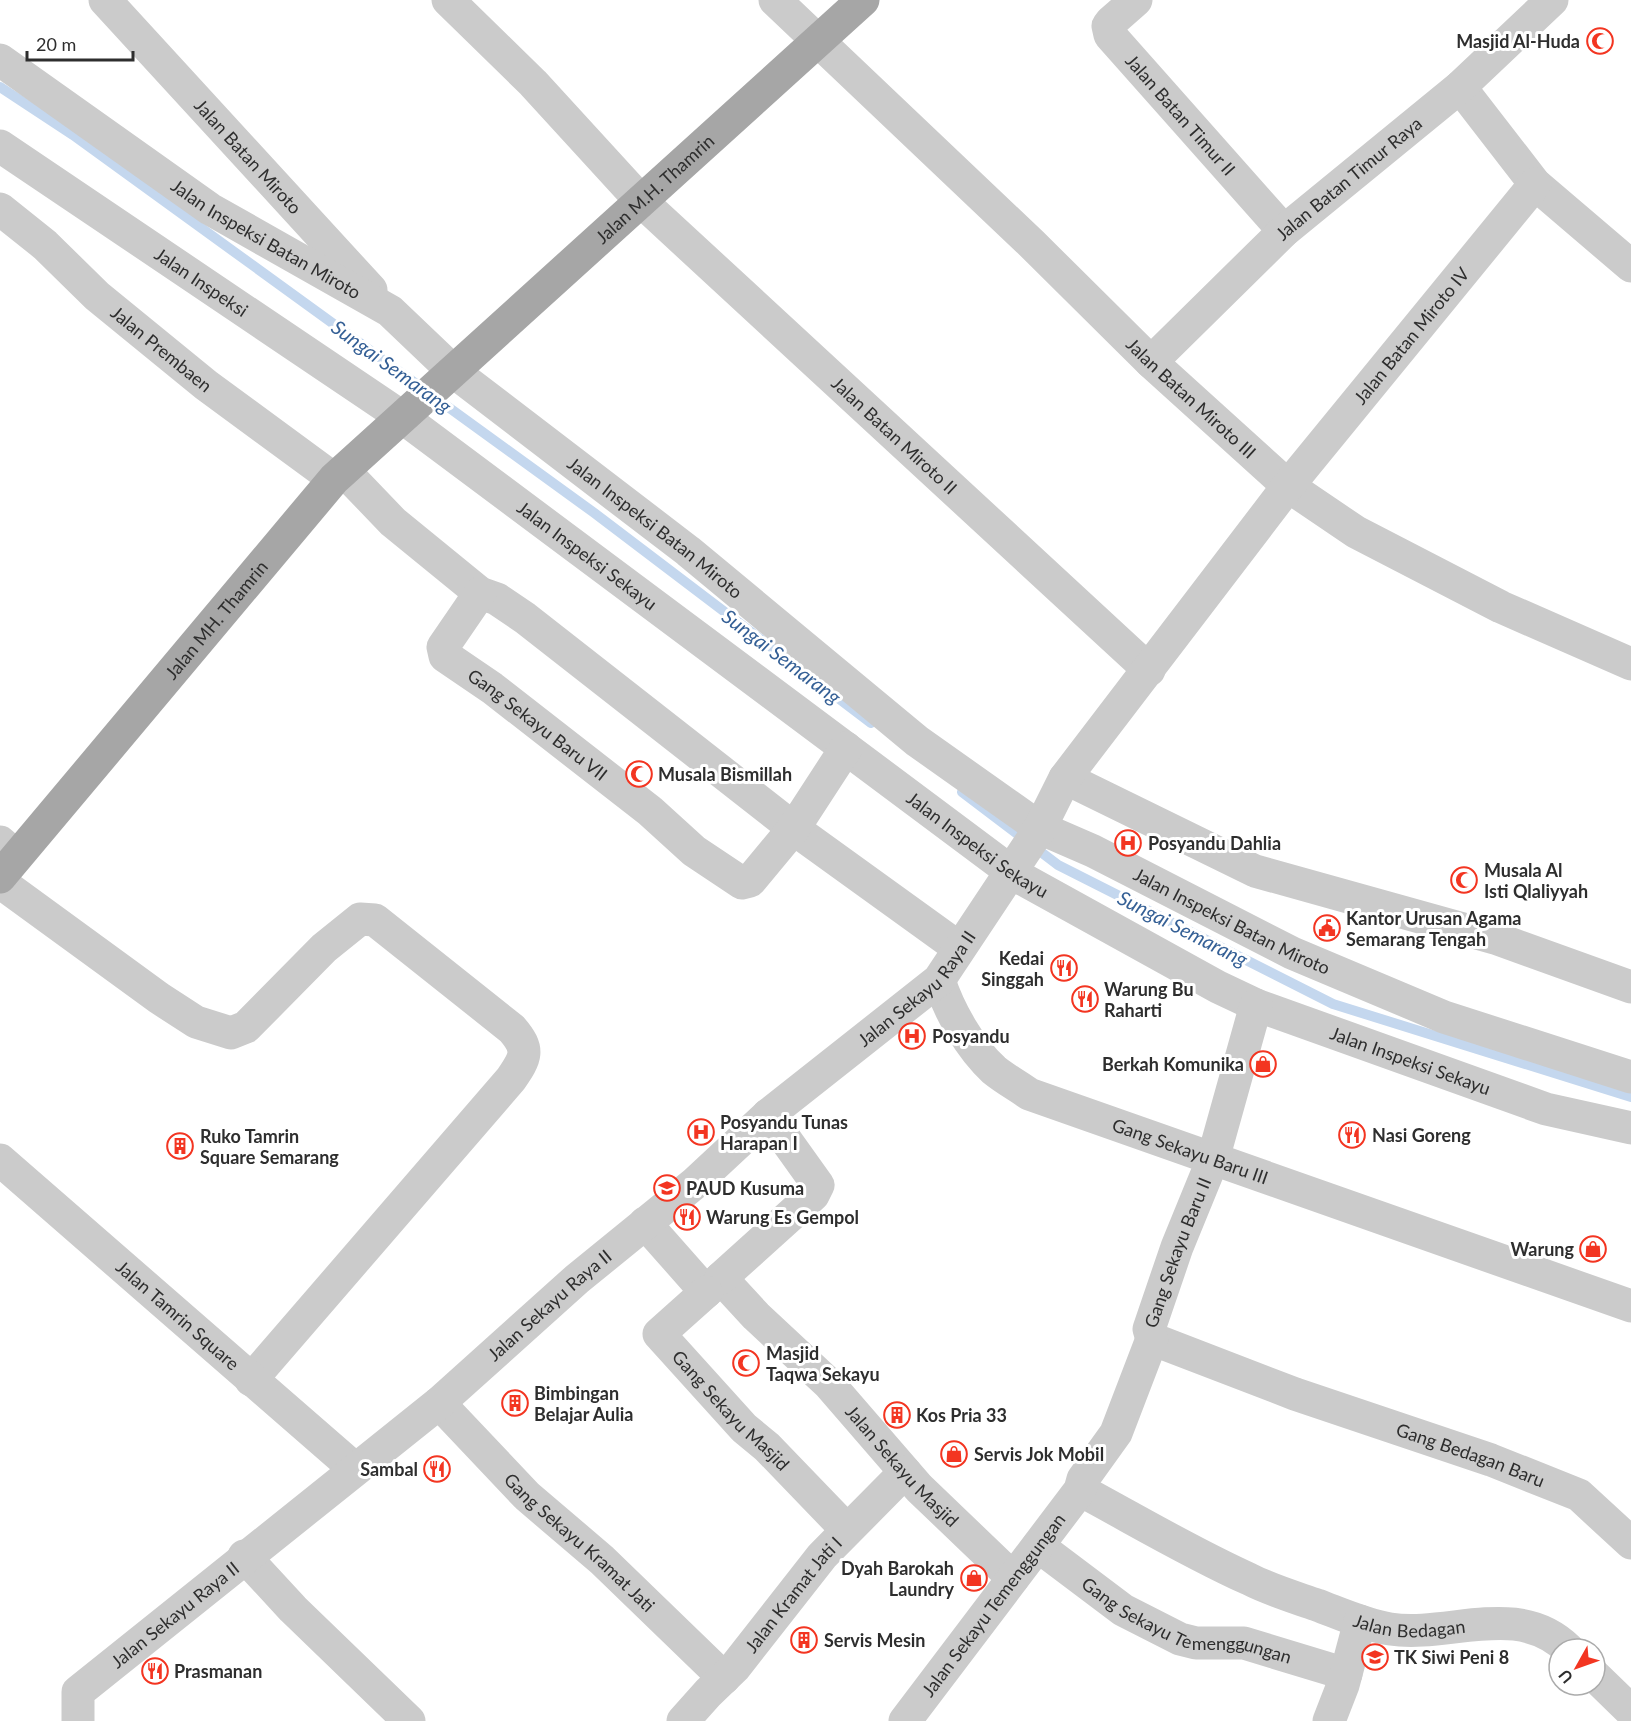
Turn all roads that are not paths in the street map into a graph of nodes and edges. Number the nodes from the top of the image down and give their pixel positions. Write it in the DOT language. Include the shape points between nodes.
graph roads {
  1 [pos="105,0"];
  2 [pos="448,0"];
  3 [pos="775,0"];
  4 [pos="863,0"];
  5 [pos="1136,0"];
  6 [pos="1551,0"];
  7 [pos="818,41"];
  8 [pos="0,60"];
  9 [pos="1461,87"];
  10 [pos="0,146"];
  11 [pos="1535,184"];
  12 [pos="641,201"];
  13 [pos="0,209"];
  14 [pos="1284,231"];
  15 [pos="1631,266"];
  16 [pos="390,311"];
  17 [pos="1151,362"];
  18 [pos="451,375"];
  19 [pos="411,409"];
  20 [pos="339,475"];
  21 [pos="1288,486"];
  22 [pos="480,593"];
  23 [pos="1631,664"];
  24 [pos="1149,669"];
  25 [pos="846,748"];
  26 [pos="1065,778"];
  27 [pos="794,828"];
  28 [pos="1025,849"];
  29 [pos="4,864"];
  30 [pos="960,948"];
  31 [pos="939,980"];
  32 [pos="1631,987"];
  33 [pos="1256,1005"];
  34 [pos="1631,1077"];
  35 [pos="768,1115"];
  36 [pos="1631,1128"];
  37 [pos="1213,1159"];
  38 [pos="0,1160"];
  39 [pos="645,1223"];
  40 [pos="714,1285"];
  41 [pos="1631,1306"];
  42 [pos="1152,1339"];
  43 [pos="251,1380"];
  44 [pos="1295,1394"];
  45 [pos="439,1403"];
  46 [pos="355,1469"];
  47 [pos="905,1472"];
  48 [pos="1080,1490"];
  49 [pos="847,1530"];
  50 [pos="1631,1543"];
  51 [pos="1038,1546"];
  52 [pos="244,1556"];
  53 [pos="1013,1578"];
  54 [pos="1360,1621"];
  55 [pos="1552,1637"];
  56 [pos="1346,1674"];
  57 [pos="723,1678"];
  58 [pos="1607,1688"];
  59 [pos="1631,1711"];
  60 [pos="78,1721"];
  61 [pos="409,1721"];
  62 [pos="683,1721"];
  63 [pos="905,1721"];
  64 [pos="1329,1721"];
  1 -- 16 [label="street, Jalan Batan Miroto"];
  2 -- 12 [label="street, Jalan Batan Miroto II" via="533,83"];
  3 -- 7 [label="street, Jalan Batan Miroto III"];
  4 -- 7 [label="main road, Jalan M.H. Thamrin"];
  5 -- 14 [label="street, Jalan Batan Timur II" via="1108,26 1110,35"];
  6 -- 9 [label="street, Jalan Batan Timur Raya"];
  7 -- 12 [label="main road, Jalan M.H. Thamrin"];
  7 -- 17 [label="street, Jalan Batan Miroto III"];
  8 -- 16 [label="street, Jalan Inspeksi Batan Miroto" via="210,208"];
  9 -- 11 [label="street"];
  9 -- 14 [label="street, Jalan Batan Timur Raya"];
  10 -- 19 [label="street, Jalan Inspeksi"];
  11 -- 15 [label="street"];
  11 -- 21 [label="street, Jalan Batan Miroto IV"];
  12 -- 18 [label="main road, Jalan M.H. Thamrin"];
  12 -- 24 [label="street, Jalan Batan Miroto II"];
  13 -- 20 [label="street, Jalan Prembaen" via="45,245 97,296 206,385"];
  14 -- 17 [label="street, Jalan Batan Timur Raya"];
  16 -- 18 [label="street, Jalan Inspeksi Batan Miroto"];
  17 -- 21 [label="street, Jalan Batan Miroto III"];
  18 -- 19 [label="main road, Jalan MH. Thamrin"];
  18 -- 28 [label="street, Jalan Inspeksi Batan Miroto" via="688,550 917,741"];
  19 -- 20 [label="main road, Jalan MH. Thamrin"];
  19 -- 25 [label="street, Jalan Inspeksi Sekayu"];
  20 -- 22 [label="street"];
  20 -- 29 [label="main road, Jalan MH. Thamrin"];
  21 -- 23 [label="street, Jalan Batan Miroto III" via="1367,537 1501,607"];
  21 -- 24 [label="street"];
  22 -- 27 [label="street" via="497,599 525,618"];
  22 -- 27 [label="street, Gang Sekayu Baru VII" via="443,646 445,656 624,790 694,851 744,883 750,881"];
  24 -- 26 [label="street"];
  25 -- 27 [label="street, Gang Sekayu Baru VII"];
  25 -- 28 [label="street, Jalan Inspeksi Sekayu"];
  26 -- 28 [label="street"];
  26 -- 32 [label="street" via="1254,871 1495,938"];
  27 -- 30 [label="street"];
  28 -- 30 [label="street, Jalan Sekayu Raya II"];
  28 -- 33 [label="street, Jalan Inspeksi Sekayu" via="1017,876"];
  28 -- 34 [label="street, Jalan Inspeksi Batan Miroto" via="1093,851 1292,953 1444,1017"];
  29 -- 43 [label="street" via="159,998 214,1030 231,1033 246,1027 324,948 360,919 375,921 521,1039 526,1050 511,1079"];
  30 -- 31 [label="street, Jalan Sekayu Raya II"];
  31 -- 35 [label="street, Jalan Sekayu Raya II"];
  31 -- 37 [label="street, Gang Sekayu Baru III" via="974,1048 995,1070 1029,1094"];
  33 -- 36 [label="street, Jalan Inspeksi Sekayu" via="1546,1109"];
  33 -- 37 [label="street, Gang Sekayu Baru II"];
  35 -- 39 [label="street, Jalan Sekayu Raya II"];
  35 -- 40 [label="street, Gang Sekayu Masjid" via="818,1185 813,1195"];
  37 -- 41 [label="street, Gang Sekayu Baru III"];
  37 -- 42 [label="street, Gang Sekayu Baru II" via="1149,1329"];
  38 -- 43 [label="street, Jalan Tamrin Square"];
  39 -- 40 [label="street, Jalan Sekayu Masjid"];
  39 -- 45 [label="street, Jalan Sekayu Raya II"];
  40 -- 47 [label="street, Jalan Sekayu Masjid" via="756,1316 828,1384"];
  40 -- 49 [label="street, Gang Sekayu Masjid" via="659,1334 744,1428"];
  42 -- 44 [label="street, Gang Sekayu Baru II"];
  42 -- 48 [label="street, Jalan Sekayu Temenggungan" via="1116,1433 1083,1479"];
  43 -- 46 [label="street, Jalan Tamrin Square"];
  44 -- 50 [label="street, Gang Bedagan Baru" via="1491,1460 1579,1495"];
  45 -- 46 [label="street, Jalan Sekayu Raya II"];
  45 -- 57 [label="street, Gang Sekayu Kramat Jati" via="527,1496 602,1560"];
  46 -- 52 [label="street, Jalan Sekayu Raya II"];
  47 -- 49 [label="street, Jalan Kramat Jati I"];
  47 -- 53 [label="street, Jalan Sekayu Masjid"];
  48 -- 51 [label="street, Jalan Sekayu Temenggungan"];
  48 -- 54 [label="street, Jalan Bedagan" via="1250,1580"];
  49 -- 57 [label="street, Jalan Kramat Jati I" via="806,1574"];
  51 -- 53 [label="street, Jalan Sekayu Temenggungan"];
  51 -- 56 [label="street, Gang Sekayu Temenggungan" via="1123,1610 1180,1639 1244,1643"];
  52 -- 60 [label="street, Jalan Sekayu Raya II" via="78,1692"];
  52 -- 61 [label="street"];
  53 -- 63 [label="street, Jalan Sekayu Temenggungan"];
  54 -- 55 [label="street, Jalan Bedagan" via="1416,1631 1517,1623 1541,1629"];
  54 -- 56 [label="street"];
  56 -- 64 [label="street"];
  57 -- 62 [label="street, Jalan Kramat Jati I"];
  58 -- 59 [label="street"];
}
